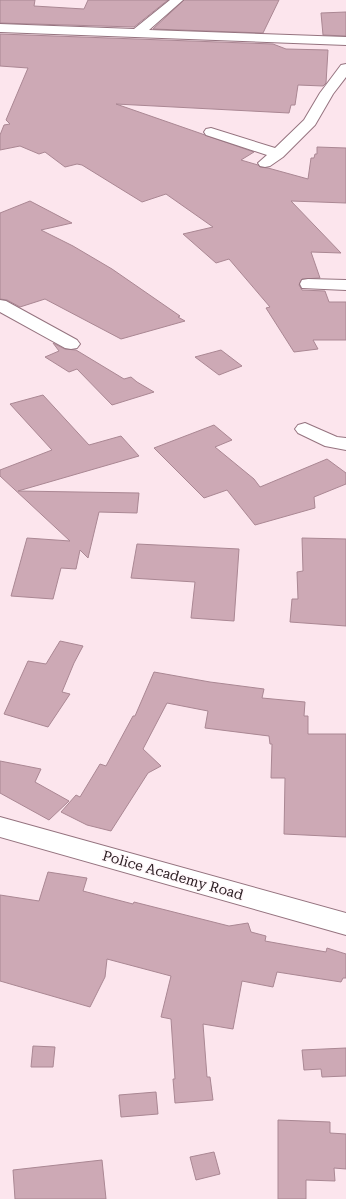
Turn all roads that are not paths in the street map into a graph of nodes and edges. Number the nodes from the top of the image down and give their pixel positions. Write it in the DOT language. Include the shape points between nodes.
graph roads {
  1 [pos="177,0"];
  2 [pos="0,28"];
  3 [pos="137,33"];
  4 [pos="346,41"];
  5 [pos="346,68"];
  6 [pos="211,132"];
  7 [pos="278,154"];
  8 [pos="265,163"];
  9 [pos="308,284"];
  10 [pos="346,285"];
  11 [pos="0,306"];
  12 [pos="71,344"];
  13 [pos="305,429"];
  14 [pos="346,444"];
  15 [pos="0,827"];
  16 [pos="346,924"];
  1 -- 3 [label="street"];
  2 -- 3 [label="street"];
  3 -- 4 [label="street"];
  5 -- 7 [label="street" via="310,122"];
  6 -- 7 [label="street"];
  7 -- 8 [label="street"];
  9 -- 10 [label="street"];
  11 -- 12 [label="street"];
  13 -- 14 [label="street" via="332,442"];
  15 -- 16 [label="street, Police Academy Road"];
}
